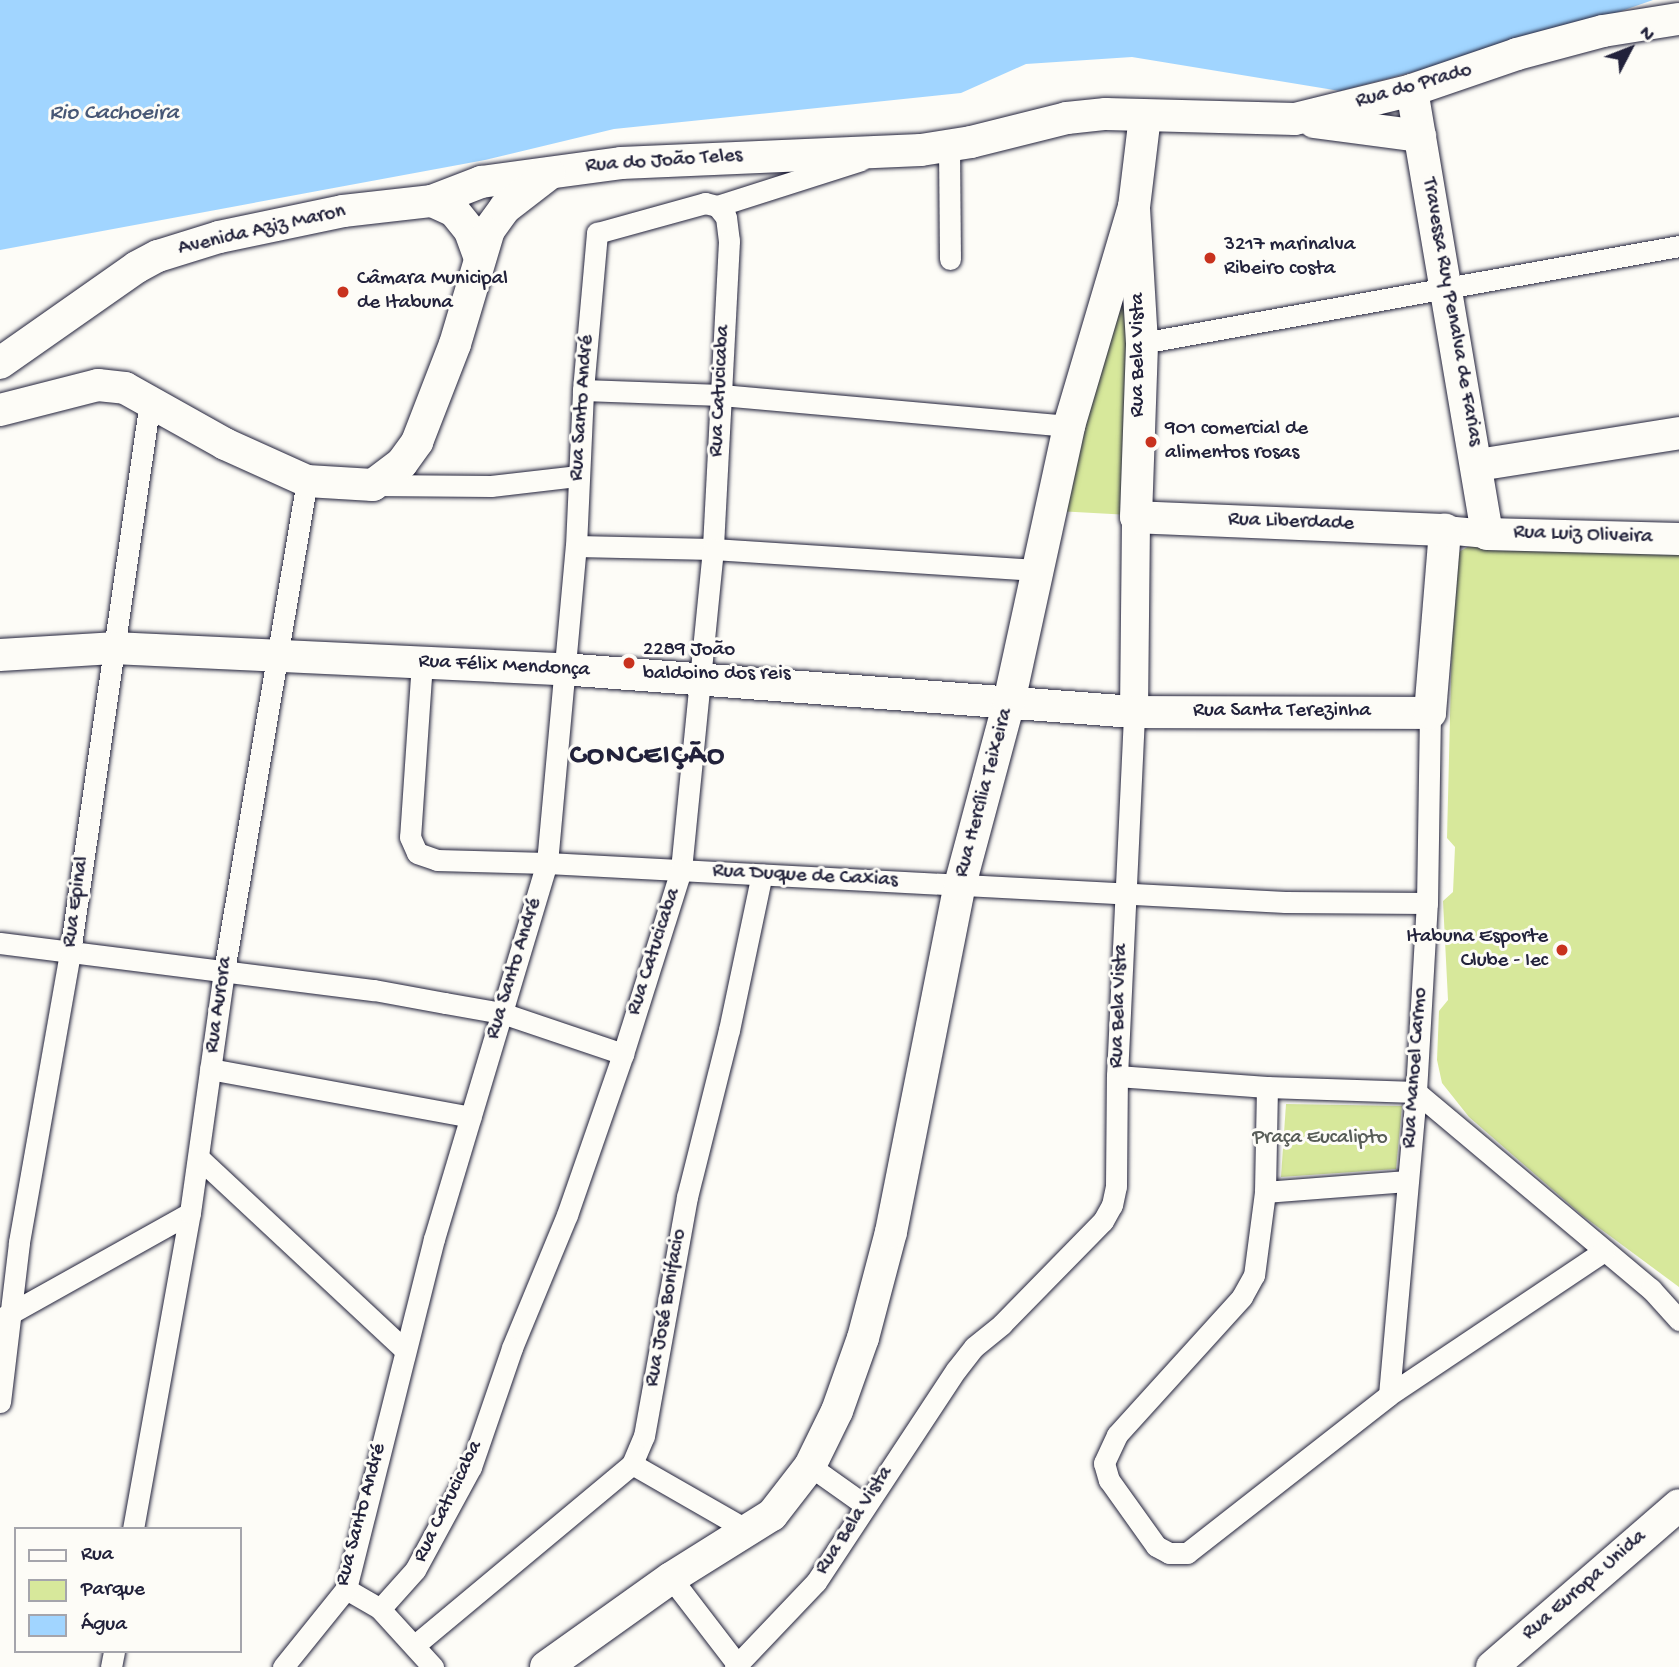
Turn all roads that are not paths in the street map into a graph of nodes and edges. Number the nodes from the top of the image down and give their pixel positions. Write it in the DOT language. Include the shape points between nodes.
graph roads {
  1 [pos="1679,22"];
  2 [pos="1412,90"];
  3 [pos="1145,116"];
  4 [pos="1295,119"];
  5 [pos="1420,136"];
  6 [pos="948,146"];
  7 [pos="879,153"];
  8 [pos="552,172"];
  9 [pos="432,201"];
  10 [pos="717,206"];
  11 [pos="1134,207"];
  12 [pos="1679,246"];
  13 [pos="480,258"];
  14 [pos="950,259"];
  15 [pos="1447,288"];
  16 [pos="1142,343"];
  17 [pos="0,363"];
  18 [pos="583,390"];
  19 [pos="721,395"];
  20 [pos="150,401"];
  21 [pos="0,410"];
  22 [pos="1069,426"];
  23 [pos="1679,433"];
  24 [pos="1478,465"];
  25 [pos="578,476"];
  26 [pos="307,481"];
  27 [pos="373,485"];
  28 [pos="1136,517"];
  29 [pos="1445,530"];
  30 [pos="1487,534"];
  31 [pos="1679,539"];
  32 [pos="576,546"];
  33 [pos="713,549"];
  34 [pos="1036,570"];
  35 [pos="113,648"];
  36 [pos="0,655"];
  37 [pos="279,655"];
  38 [pos="422,662"];
  39 [pos="562,669"];
  40 [pos="702,680"];
  41 [pos="1009,702"];
  42 [pos="1134,712"];
  43 [pos="1430,713"];
  44 [pos="547,863"];
  45 [pos="681,870"];
  46 [pos="762,874"];
  47 [pos="960,885"];
  48 [pos="1125,892"];
  49 [pos="1427,903"];
  50 [pos="0,943"];
  51 [pos="70,952"];
  52 [pos="224,971"];
  53 [pos="502,1013"];
  54 [pos="623,1054"];
  55 [pos="211,1069"];
  56 [pos="1117,1076"];
  57 [pos="1268,1087"];
  58 [pos="1416,1092"];
  59 [pos="471,1116"];
  60 [pos="199,1157"];
  61 [pos="1407,1181"];
  62 [pos="1265,1192"];
  63 [pos="191,1213"];
  64 [pos="1604,1251"];
  65 [pos="4,1317"];
  66 [pos="1679,1320"];
  67 [pos="404,1349"];
  68 [pos="1389,1395"];
  69 [pos="0,1402"];
  70 [pos="632,1464"];
  71 [pos="810,1466"];
  72 [pos="865,1505"];
  73 [pos="1679,1505"];
  74 [pos="133,1527"];
  75 [pos="749,1531"];
  76 [pos="671,1578"];
  77 [pos="346,1589"];
  78 [pos="380,1609"];
  79 [pos="415,1645"];
  80 [pos="736,1666"];
  81 [pos="283,1667"];
  82 [pos="433,1667"];
  83 [pos="546,1667"];
  84 [pos="1492,1667"];
  1 -- 2 [label="main road, Rua do Prado" via="1603,31"];
  2 -- 4 [label="main road, Rua do Prado"];
  2 -- 5 [label="main road, Travessa Ruy Penalva de Farias"];
  3 -- 4 [label="main road, Rua do Prado"];
  3 -- 6 [label="main road, Rua do João Teles" via="1067,118"];
  3 -- 11 [label="main road, Rua Hercília Teixeira"];
  4 -- 5 [label="main road"];
  5 -- 15 [label="main road, Travessa Ruy Penalva de Farias"];
  6 -- 7 [label="main road, Rua do João Teles"];
  6 -- 14 [label="street"];
  7 -- 8 [label="main road, Rua do João Teles" via="708,157"];
  7 -- 10 [label="street"];
  8 -- 9 [label="main road, Avenida Aziz Maron" via="481,182"];
  8 -- 13 [label="main road" via="505,208 489,230"];
  9 -- 13 [label="main road" via="454,211 470,231"];
  9 -- 17 [label="main road, Avenida Aziz Maron" via="343,211 219,237 158,256"];
  10 -- 18 [label="street, Rua Santo André" via="705,203 597,233"];
  10 -- 19 [label="street, Rua Catucicaba" via="726,217 729,241"];
  11 -- 16 [label="main road, Rua Bela Vista"];
  11 -- 22 [label="main road, Rua Hercília Teixeira"];
  12 -- 15 [label="street"];
  13 -- 27 [label="main road" via="455,344 417,442 401,463"];
  15 -- 16 [label="street"];
  15 -- 24 [label="main road, Travessa Ruy Penalva de Farias"];
  16 -- 28 [label="main road, Rua Bela Vista"];
  18 -- 19 [label="street"];
  18 -- 25 [label="street, Rua Santo André"];
  19 -- 22 [label="street"];
  19 -- 33 [label="street, Rua Catucicaba"];
  20 -- 21 [label="main road" via="125,388 98,385"];
  20 -- 26 [label="main road" via="225,444"];
  20 -- 35 [label="street, Rua Epinal"];
  22 -- 34 [label="main road, Rua Hercília Teixeira"];
  23 -- 24 [label="main road"];
  24 -- 30 [label="main road, Travessa Ruy Penalva de Farias"];
  25 -- 27 [label="street" via="491,486"];
  25 -- 32 [label="street, Rua Santo André"];
  26 -- 27 [label="main road"];
  26 -- 37 [label="street, Rua Aurora"];
  28 -- 29 [label="main road, Rua Liberdade"];
  28 -- 42 [label="street, Rua Bela Vista"];
  29 -- 30 [label="street"];
  29 -- 43 [label="main road, Rua Manoel Carmo"];
  30 -- 31 [label="main road, Rua Luiz Oliveira"];
  32 -- 33 [label="street"];
  32 -- 39 [label="street, Rua Santo André"];
  33 -- 34 [label="street"];
  33 -- 40 [label="street, Rua Catucicaba"];
  34 -- 41 [label="main road, Rua Hercília Teixeira"];
  35 -- 36 [label="main road, Rua Félix Mendonça"];
  35 -- 37 [label="main road, Rua Félix Mendonça"];
  35 -- 51 [label="street, Rua Epinal"];
  37 -- 38 [label="main road, Rua Félix Mendonça"];
  37 -- 52 [label="street, Rua Aurora"];
  38 -- 39 [label="main road, Rua Félix Mendonça"];
  38 -- 44 [label="street, Rua Duque de Caxias" via="410,837 417,853 437,860"];
  39 -- 40 [label="main road, Rua Félix Mendonça"];
  39 -- 44 [label="street, Rua Santo André"];
  40 -- 41 [label="main road, Rua Félix Mendonça"];
  40 -- 45 [label="street, Rua Catucicaba"];
  41 -- 42 [label="main road, Rua Félix Mendonça"];
  41 -- 47 [label="main road, Rua Hercília Teixeira"];
  42 -- 43 [label="main road, Rua Santa Terezinha"];
  42 -- 48 [label="street, Rua Bela Vista"];
  43 -- 49 [label="street, Rua Manoel Carmo"];
  44 -- 45 [label="street, Rua Duque de Caxias"];
  44 -- 53 [label="street, Rua Santo André"];
  45 -- 46 [label="street, Rua Duque de Caxias"];
  45 -- 54 [label="street, Rua Catucicaba"];
  46 -- 47 [label="street, Rua Duque de Caxias"];
  46 -- 70 [label="street, Rua José Bonifacio" via="687,1197 644,1436"];
  47 -- 48 [label="street, Rua Duque de Caxias"];
  47 -- 71 [label="main road, Rua Hercília Teixeira" via="891,1232 863,1338"];
  48 -- 49 [label="street, Rua Duque de Caxias" via="1285,902"];
  48 -- 56 [label="street, Rua Bela Vista"];
  49 -- 58 [label="street, Rua Manoel Carmo"];
  50 -- 51 [label="street"];
  51 -- 52 [label="street"];
  51 -- 65 [label="street, Rua Epinal"];
  52 -- 53 [label="street"];
  52 -- 55 [label="street, Rua Aurora"];
  53 -- 54 [label="street"];
  53 -- 59 [label="street, Rua Santo André"];
  54 -- 78 [label="street, Rua Catucicaba" via="471,1467 415,1570"];
  55 -- 59 [label="street"];
  55 -- 60 [label="street, Rua Aurora"];
  56 -- 57 [label="street"];
  56 -- 72 [label="street, Rua Bela Vista" via="1116,1186 1104,1221 974,1347"];
  57 -- 58 [label="street"];
  57 -- 62 [label="street"];
  58 -- 61 [label="street, Rua Manoel Carmo"];
  58 -- 64 [label="street"];
  59 -- 67 [label="street, Rua Santo André"];
  60 -- 63 [label="street, Rua Aurora"];
  60 -- 67 [label="street"];
  61 -- 62 [label="street"];
  61 -- 68 [label="street, Rua Manoel Carmo"];
  62 -- 68 [label="street" via="1254,1275 1242,1297 1118,1434 1104,1463 1109,1480 1156,1546 1169,1553 1187,1553"];
  63 -- 65 [label="street"];
  63 -- 74 [label="street, Rua Aurora"];
  64 -- 66 [label="street" via="1651,1289"];
  64 -- 68 [label="street"];
  65 -- 69 [label="street, Rua Epinal"];
  67 -- 77 [label="street, Rua Santo André"];
  70 -- 75 [label="street"];
  70 -- 79 [label="street, Rua José Bonifacio"];
  71 -- 72 [label="street"];
  71 -- 75 [label="main road, Rua Hercília Teixeira" via="772,1515"];
  72 -- 80 [label="street, Rua Bela Vista" via="816,1581"];
  73 -- 84 [label="main road, Rua Europa Unida"];
  75 -- 76 [label="main road, Rua Hercília Teixeira"];
  76 -- 80 [label="street"];
  76 -- 83 [label="main road, Rua Hercília Teixeira"];
  77 -- 78 [label="street"];
  77 -- 81 [label="street, Rua Santo André"];
  78 -- 79 [label="street"];
  79 -- 82 [label="street"];
}
